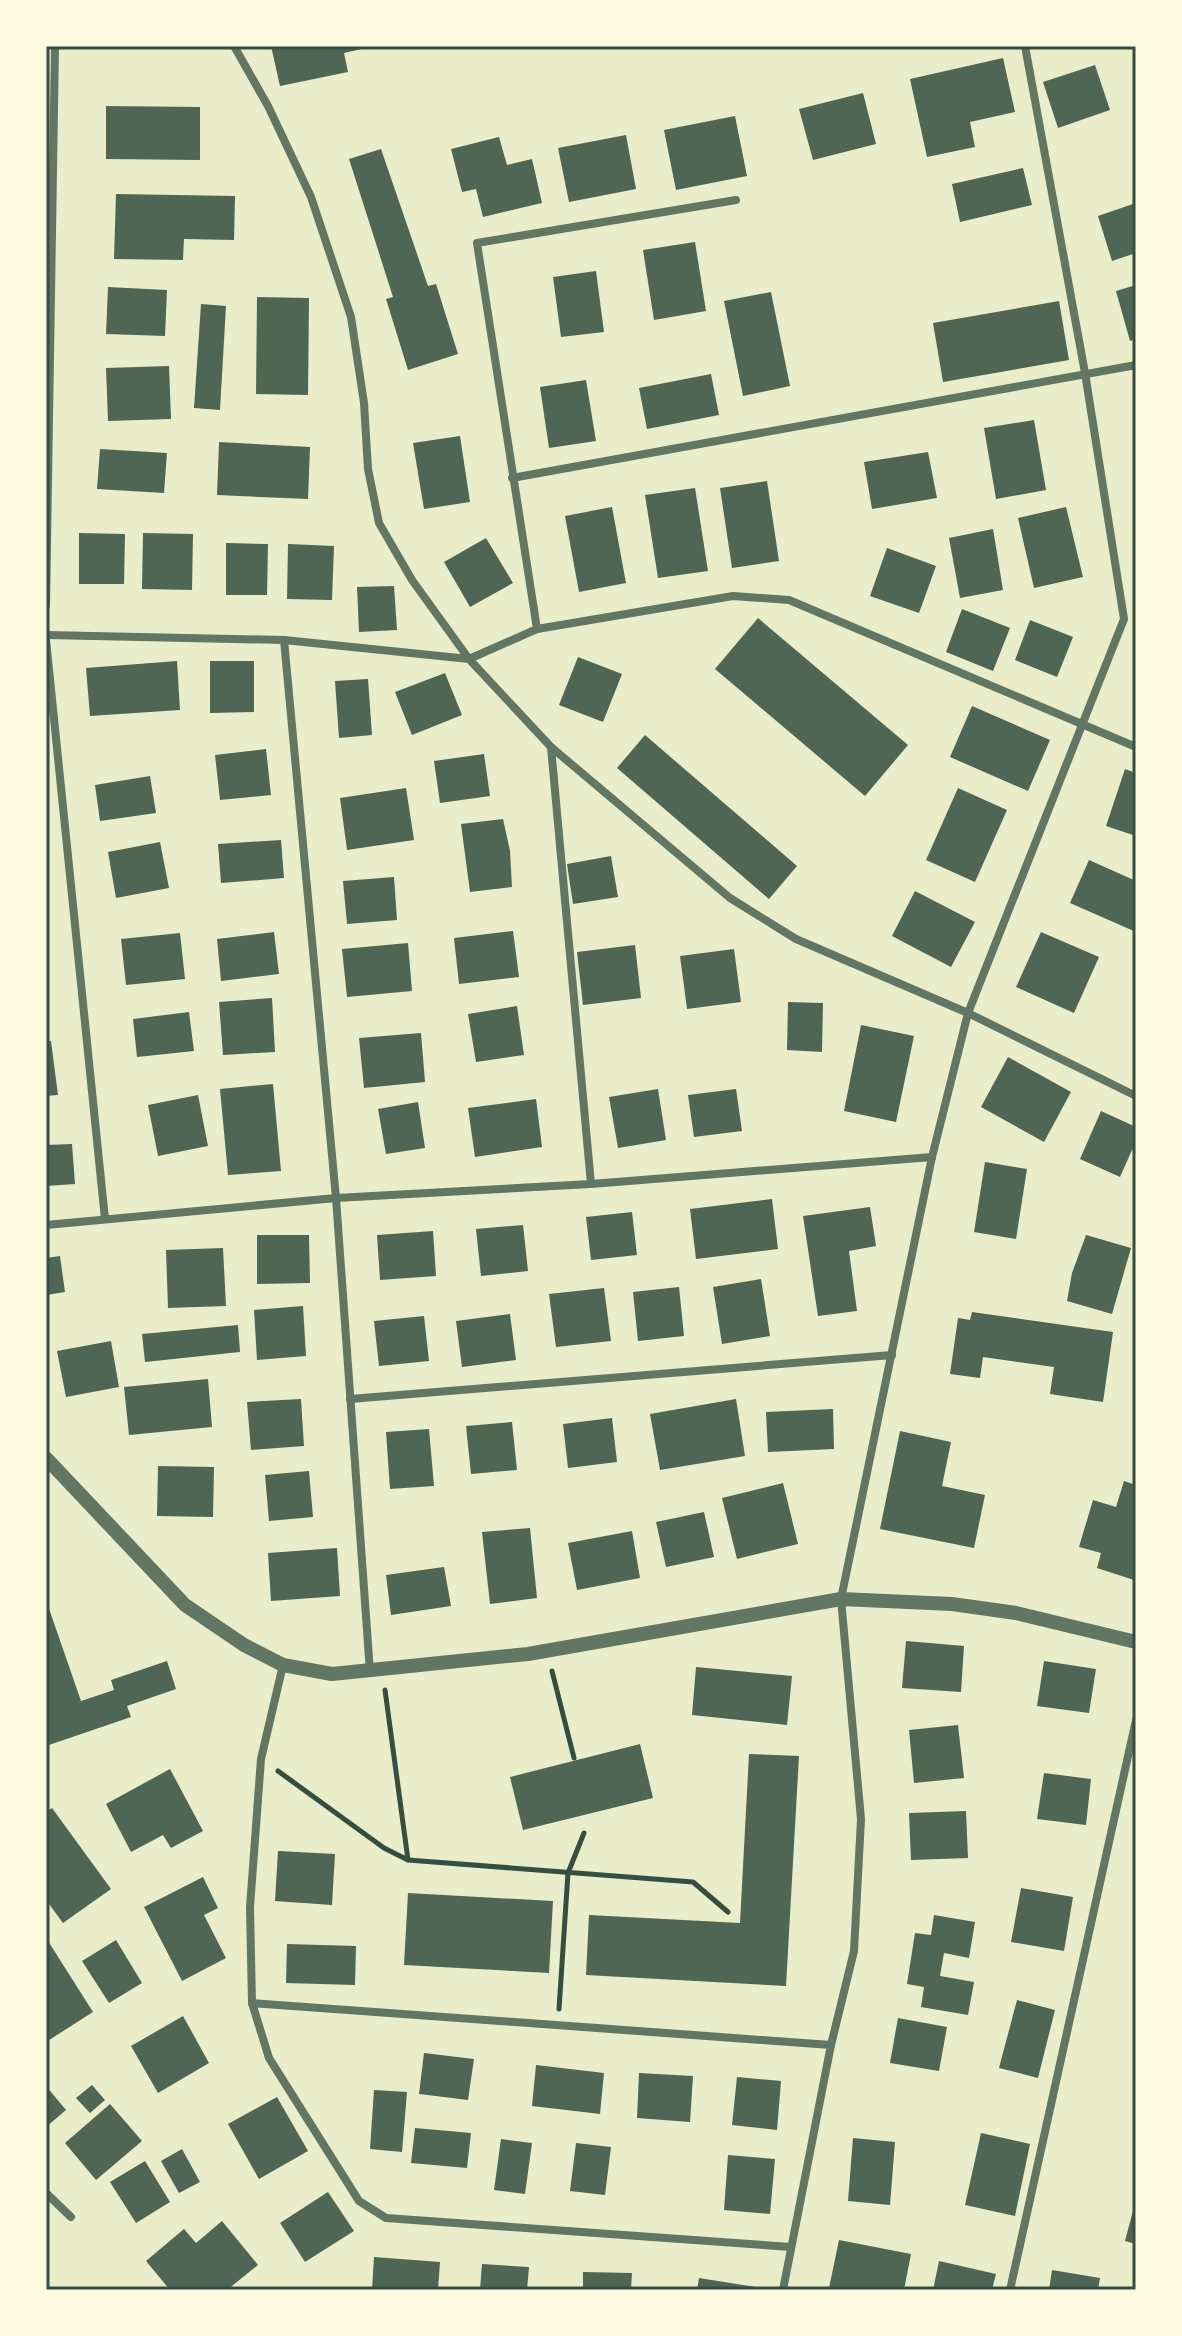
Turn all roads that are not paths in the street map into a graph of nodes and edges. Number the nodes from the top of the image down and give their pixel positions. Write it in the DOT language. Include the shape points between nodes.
graph roads {
  1 [pos="55,46"];
  2 [pos="234,46"];
  3 [pos="1025,46"];
  4 [pos="736,200"];
  5 [pos="1136,365"];
  6 [pos="1085,373"];
  7 [pos="512,478"];
  8 [pos="46,606"];
  9 [pos="537,629"];
  10 [pos="46,637"];
  11 [pos="284,640"];
  12 [pos="469,659"];
  13 [pos="1082,724"];
  14 [pos="551,747"];
  15 [pos="1136,747"];
  16 [pos="968,1013"];
  17 [pos="1136,1096"];
  18 [pos="932,1157"];
  19 [pos="591,1184"];
  20 [pos="336,1198"];
  21 [pos="105,1219"];
  22 [pos="46,1225"];
  23 [pos="892,1355"];
  24 [pos="350,1399"];
  25 [pos="46,1458"];
  26 [pos="841,1599"];
  27 [pos="1136,1642"];
  28 [pos="283,1665"];
  29 [pos="370,1672"];
  30 [pos="1136,1720"];
  31 [pos="252,2003"];
  32 [pos="831,2045"];
  33 [pos="46,2193"];
  34 [pos="71,2217"];
  35 [pos="791,2247"];
  36 [pos="783,2290"];
  37 [pos="1010,2290"];
  1 -- 8 [label="street"];
  2 -- 12 [label="street" via="311,197 351,317 379,523"];
  3 -- 6 [label="street"];
  4 -- 7 [label="street" via="477,243"];
  5 -- 6 [label="street"];
  6 -- 7 [label="street"];
  6 -- 13 [label="street" via="1124,619"];
  7 -- 9 [label="street"];
  9 -- 12 [label="street"];
  9 -- 13 [label="street" via="733,596 789,600"];
  10 -- 11 [label="street"];
  10 -- 21 [label="street"];
  11 -- 12 [label="street"];
  11 -- 20 [label="street"];
  12 -- 14 [label="street"];
  13 -- 15 [label="street"];
  13 -- 16 [label="street"];
  14 -- 16 [label="street" via="730,898 796,939"];
  14 -- 19 [label="street"];
  16 -- 17 [label="street"];
  16 -- 18 [label="street"];
  18 -- 19 [label="street"];
  18 -- 23 [label="street"];
  19 -- 20 [label="street"];
  20 -- 21 [label="street"];
  20 -- 24 [label="street"];
  21 -- 22 [label="street"];
  23 -- 24 [label="street"];
  23 -- 26 [label="street"];
  24 -- 29 [label="street"];
  25 -- 28 [label="street" via="185,1605"];
  26 -- 27 [label="street" via="965,1605"];
  26 -- 29 [label="street" via="547,1651"];
  26 -- 32 [label="street" via="861,1819 854,1951"];
  28 -- 29 [label="street" via="332,1674"];
  28 -- 31 [label="street" via="261,1759 250,1907"];
  30 -- 37 [label="street"];
  31 -- 32 [label="street"];
  31 -- 35 [label="street" via="269,2058 359,2201 386,2218"];
  32 -- 35 [label="street"];
  33 -- 34 [label="street"];
  35 -- 36 [label="street"];
}
